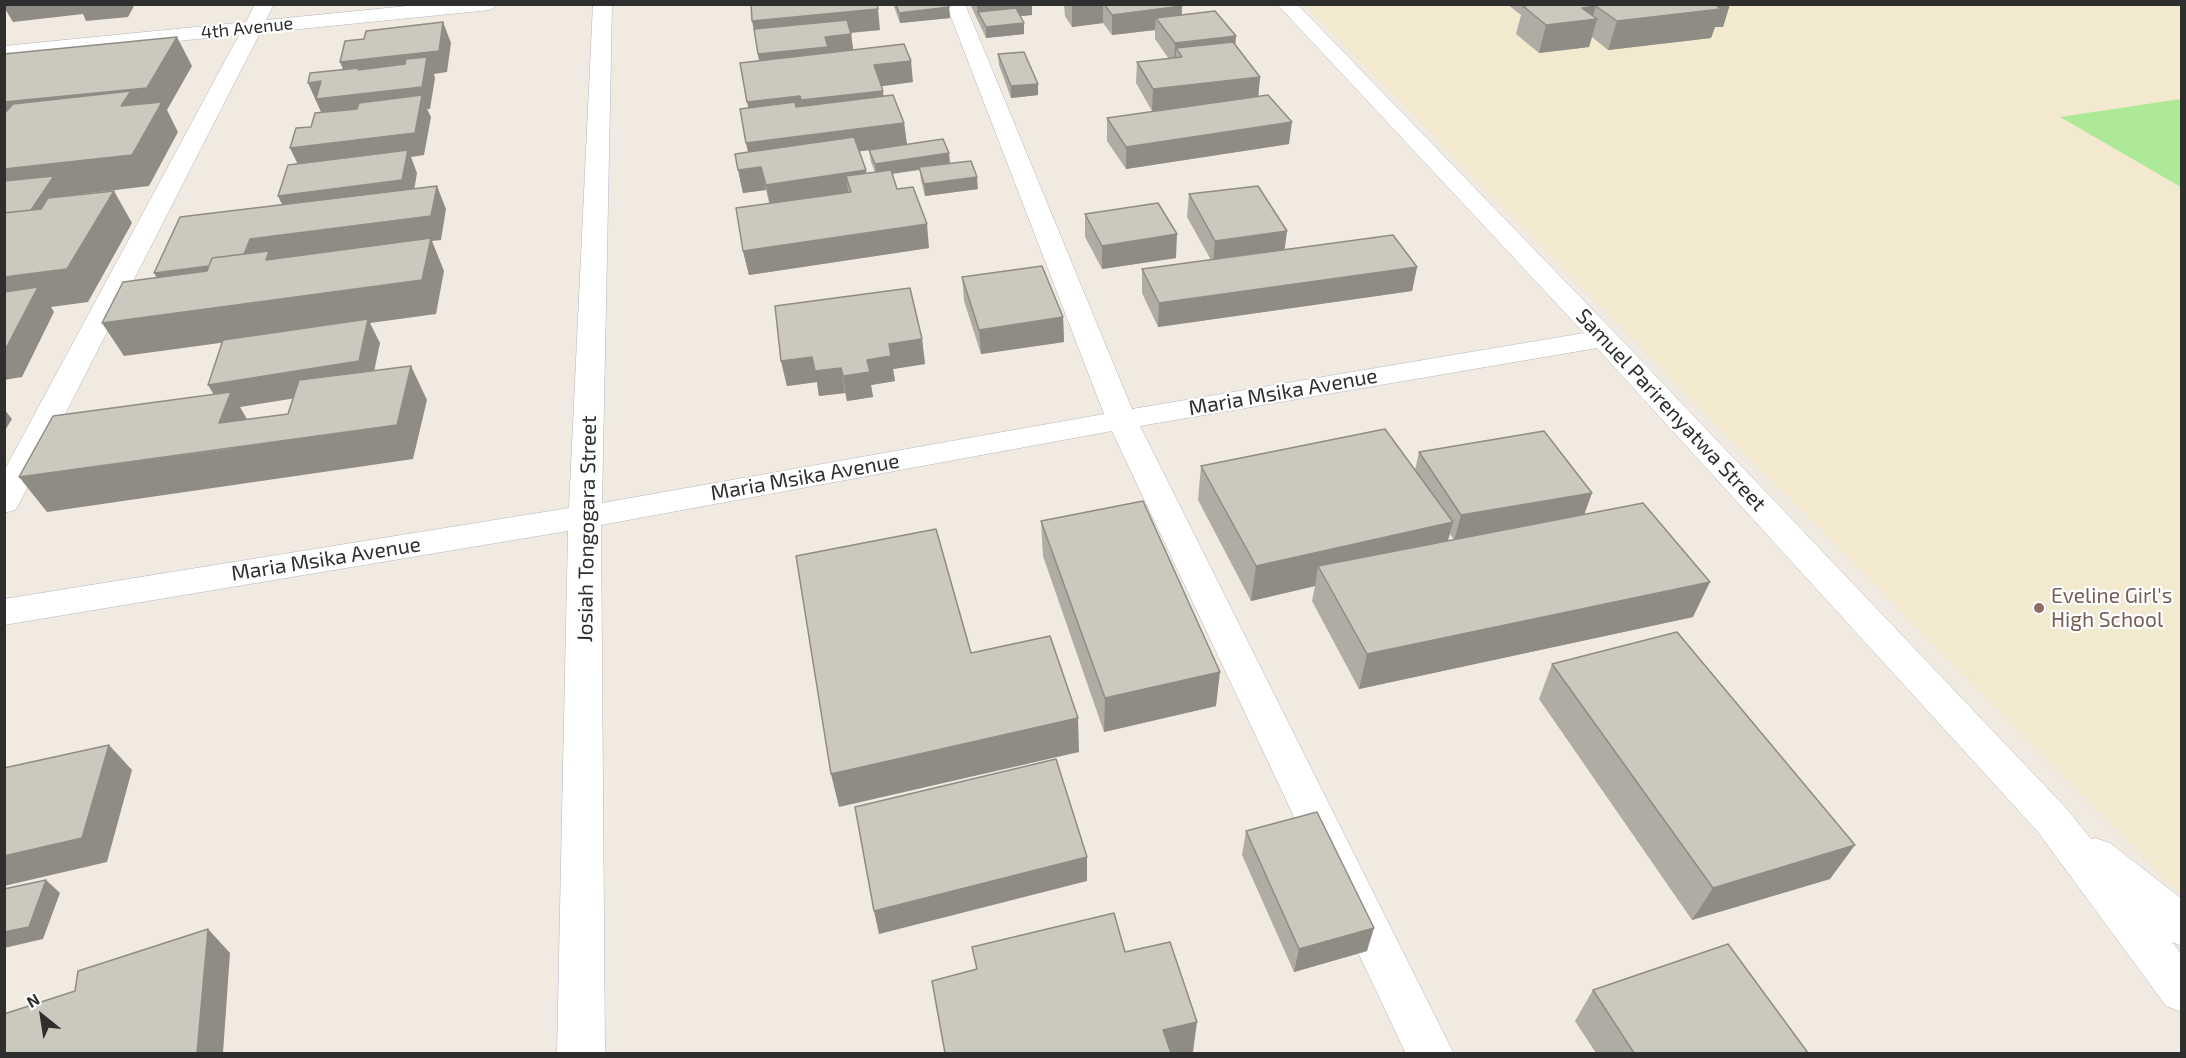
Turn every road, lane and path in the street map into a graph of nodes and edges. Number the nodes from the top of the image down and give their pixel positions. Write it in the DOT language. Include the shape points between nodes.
graph roads {
  1 [pos="265,4"];
  2 [pos="490,4"];
  3 [pos="603,4"];
  4 [pos="955,4"];
  5 [pos="1286,4"];
  6 [pos="254,28"];
  7 [pos="4,52"];
  8 [pos="1604,338"];
  9 [pos="1122,420"];
  10 [pos="4,502"];
  11 [pos="585,517"];
  12 [pos="4,612"];
  13 [pos="2052,820"];
  14 [pos="2181,926"];
  15 [pos="2181,991"];
  16 [pos="581,1053"];
  17 [pos="1431,1053"];
  1 -- 6 [label="street"];
  2 -- 6 [label="street, 4th Avenue"];
  3 -- 11 [label="street, Josiah Tongogara Street"];
  4 -- 9 [label="street"];
  5 -- 8 [label="street, Samuel Parirenyatwa Street"];
  6 -- 7 [label="street, 4th Avenue"];
  6 -- 10 [label="street"];
  8 -- 9 [label="street, Maria Msika Avenue"];
  8 -- 13 [label="street, Samuel Parirenyatwa Street"];
  9 -- 11 [label="street, Maria Msika Avenue"];
  9 -- 17 [label="street"];
  11 -- 12 [label="street, Maria Msika Avenue"];
  11 -- 16 [label="street, Josiah Tongogara Street"];
  13 -- 14 [label="street, Samuel Parirenyatwa Street"];
  13 -- 15 [label="street, Samuel Parirenyatwa Street"];
}
